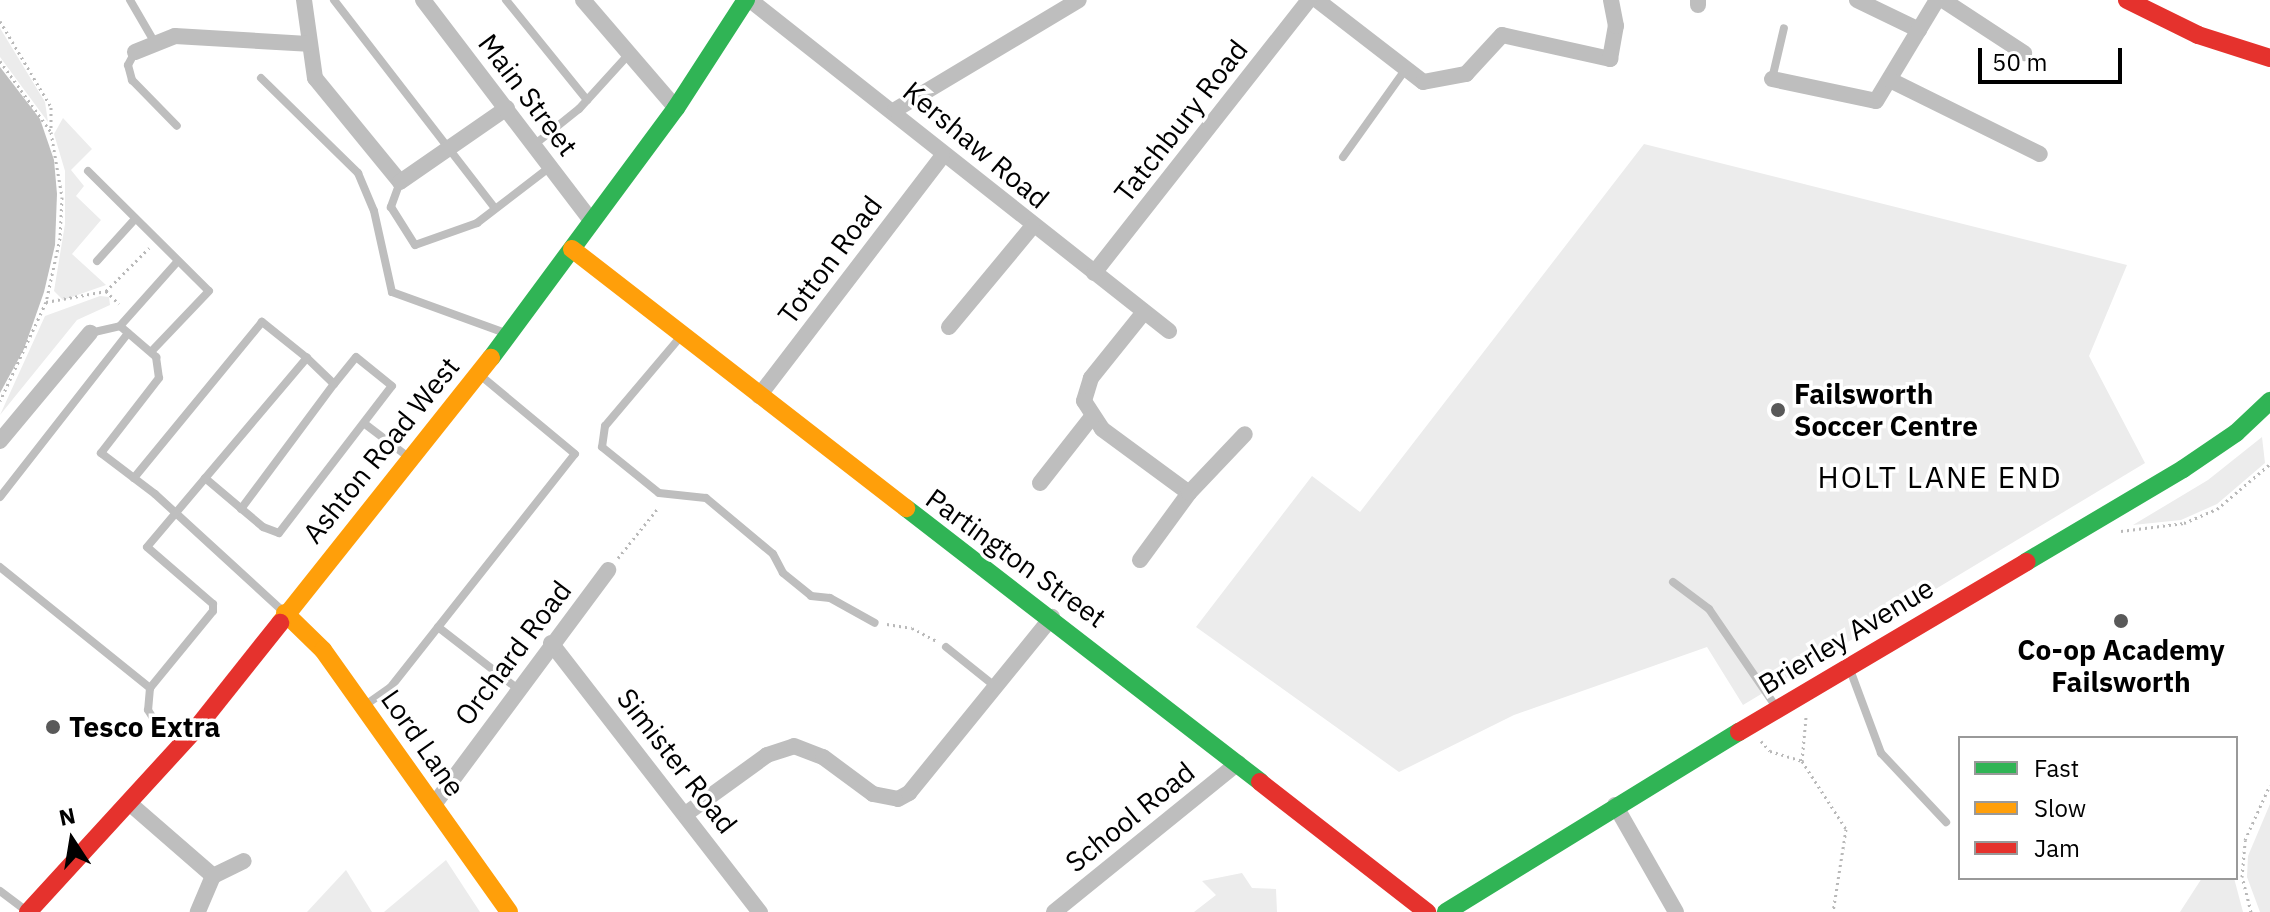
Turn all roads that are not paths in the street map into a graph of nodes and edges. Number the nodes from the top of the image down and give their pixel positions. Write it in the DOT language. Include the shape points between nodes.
graph roads {
  1 [pos="130,0"];
  2 [pos="304,0"];
  3 [pos="334,0"];
  4 [pos="423,0"];
  5 [pos="506,0"];
  6 [pos="583,0"];
  7 [pos="748,0"];
  8 [pos="1079,0"];
  9 [pos="1309,0"];
  10 [pos="1317,0"];
  11 [pos="1611,0"];
  12 [pos="1857,0"];
  13 [pos="1937,0"];
  14 [pos="1943,0"];
  15 [pos="2127,0"];
  16 [pos="1784,28"];
  17 [pos="1919,30"];
  18 [pos="155,43"];
  19 [pos="308,44"];
  20 [pos="135,52"];
  21 [pos="2024,53"];
  22 [pos="629,54"];
  23 [pos="2270,58"];
  24 [pos="1405,70"];
  25 [pos="261,78"];
  26 [pos="1772,79"];
  27 [pos="1890,80"];
  28 [pos="587,100"];
  29 [pos="507,108"];
  30 [pos="676,108"];
  31 [pos="895,110"];
  32 [pos="177,126"];
  33 [pos="534,145"];
  34 [pos="449,149"];
  35 [pos="2040,154"];
  36 [pos="942,157"];
  37 [pos="1343,157"];
  38 [pos="550,167"];
  39 [pos="88,171"];
  40 [pos="400,182"];
  41 [pos="495,208"];
  42 [pos="135,219"];
  43 [pos="592,222"];
  44 [pos="1032,227"];
  45 [pos="572,249"];
  46 [pos="97,261"];
  47 [pos="178,261"];
  48 [pos="1094,273"];
  49 [pos="1144,312"];
  50 [pos="120,326"];
  51 [pos="949,327"];
  52 [pos="1169,331"];
  53 [pos="90,333"];
  54 [pos="128,333"];
  55 [pos="509,334"];
  56 [pos="682,335"];
  57 [pos="151,352"];
  58 [pos="307,358"];
  59 [pos="479,375"];
  60 [pos="334,384"];
  61 [pos="759,396"];
  62 [pos="2270,401"];
  63 [pos="1091,418"];
  64 [pos="365,424"];
  65 [pos="1245,434"];
  66 [pos="0,441"];
  67 [pos="411,459"];
  68 [pos="134,478"];
  69 [pos="205,478"];
  70 [pos="1040,483"];
  71 [pos="1189,493"];
  72 [pos="0,497"];
  73 [pos="241,509"];
  74 [pos="175,513"];
  75 [pos="1140,560"];
  76 [pos="0,567"];
  77 [pos="608,570"];
  78 [pos="1673,582"];
  79 [pos="285,613"];
  80 [pos="1052,617"];
  81 [pos="875,623"];
  82 [pos="438,627"];
  83 [pos="551,643"];
  84 [pos="946,647"];
  85 [pos="1849,667"];
  86 [pos="150,688"];
  87 [pos="518,689"];
  88 [pos="998,689"];
  89 [pos="363,707"];
  90 [pos="1777,709"];
  91 [pos="183,742"];
  92 [pos="1238,763"];
  93 [pos="128,802"];
  94 [pos="1615,805"];
  95 [pos="433,806"];
  96 [pos="687,813"];
  97 [pos="1946,822"];
  98 [pos="244,861"];
  99 [pos="213,876"];
  100 [pos="0,891"];
  101 [pos="28,912"];
  102 [pos="198,912"];
  103 [pos="509,912"];
  104 [pos="760,912"];
  105 [pos="1054,912"];
  106 [pos="1427,912"];
  107 [pos="1446,912"];
  108 [pos="1676,912"];
  1 -- 18 [label="lane"];
  2 -- 19 [label="street"];
  3 -- 34 [label="lane"];
  4 -- 29 [label="street, Main Street"];
  5 -- 28 [label="lane"];
  6 -- 22 [label="street"];
  7 -- 30 [label="street, Ashton Road West"];
  7 -- 31 [label="street, Kershaw Road"];
  8 -- 31 [label="street"];
  9 -- 48 [label="street, Tatchbury Road"];
  10 -- 24 [label="street"];
  11 -- 24 [label="street" via="1616,26 1610,59 1502,35 1466,74 1423,82"];
  12 -- 17 [label="street"];
  13 -- 17 [label="street"];
  14 -- 21 [label="street"];
  15 -- 23 [label="street" via="2198,35"];
  16 -- 26 [label="lane"];
  17 -- 27 [label="street"];
  18 -- 19 [label="street" via="188,36"];
  18 -- 20 [label="street"];
  19 -- 40 [label="street" via="315,78"];
  20 -- 32 [label="lane" via="128,65 132,80"];
  22 -- 28 [label="lane"];
  22 -- 30 [label="street"];
  24 -- 37 [label="lane"];
  25 -- 55 [label="lane" via="358,173 374,211 392,292"];
  26 -- 27 [label="street" via="1876,101"];
  27 -- 35 [label="street"];
  28 -- 33 [label="lane"];
  29 -- 33 [label="street, Main Street"];
  29 -- 34 [label="street"];
  30 -- 43 [label="street, Ashton Road West"];
  31 -- 36 [label="street, Kershaw Road"];
  33 -- 38 [label="street, Main Street"];
  34 -- 40 [label="street"];
  34 -- 41 [label="lane"];
  36 -- 44 [label="street, Kershaw Road"];
  36 -- 61 [label="street, Totton Road"];
  38 -- 41 [label="lane"];
  38 -- 43 [label="street, Main Street"];
  39 -- 42 [label="lane"];
  40 -- 41 [label="lane" via="391,207 415,245 477,223"];
  42 -- 46 [label="lane"];
  42 -- 47 [label="lane"];
  43 -- 45 [label="street, Ashton Road West"];
  44 -- 48 [label="street, Kershaw Road"];
  44 -- 51 [label="street"];
  45 -- 55 [label="street, Ashton Road West"];
  45 -- 56 [label="street, Partington Street"];
  47 -- 50 [label="lane"];
  47 -- 57 [label="lane" via="209,291"];
  48 -- 49 [label="street, Kershaw Road"];
  49 -- 52 [label="street, Kershaw Road"];
  49 -- 63 [label="street" via="1091,378 1084,401"];
  50 -- 53 [label="lane"];
  50 -- 54 [label="lane"];
  53 -- 66 [label="street"];
  54 -- 57 [label="lane"];
  54 -- 72 [label="lane"];
  55 -- 59 [label="street, Ashton Road West"];
  56 -- 61 [label="street, Partington Street"];
  56 -- 81 [label="lane" via="600,439 644,484 668,495 706,498 773,554 783,573 811,596 830,598"];
  57 -- 68 [label="lane" via="159,378 101,453"];
  58 -- 60 [label="lane"];
  58 -- 68 [label="lane" via="262,322"];
  58 -- 69 [label="lane"];
  59 -- 67 [label="street, Ashton Road West"];
  59 -- 82 [label="lane" via="575,454"];
  60 -- 64 [label="lane" via="356,357 392,386"];
  60 -- 73 [label="lane"];
  61 -- 80 [label="street, Partington Street" via="937,536"];
  62 -- 85 [label="street, Brierley Avenue" via="2236,433"];
  63 -- 70 [label="street"];
  63 -- 71 [label="street"];
  64 -- 67 [label="lane"];
  64 -- 73 [label="lane" via="279,533"];
  65 -- 71 [label="street"];
  67 -- 79 [label="street, Ashton Road West"];
  68 -- 74 [label="lane"];
  69 -- 73 [label="lane"];
  69 -- 74 [label="lane"];
  71 -- 75 [label="street"];
  74 -- 79 [label="lane"];
  74 -- 86 [label="lane" via="147,547 213,604 213,611"];
  76 -- 86 [label="lane"];
  77 -- 83 [label="street, Orchard Road"];
  78 -- 90 [label="lane" via="1709,609"];
  79 -- 89 [label="street, Lord Lane" via="323,650"];
  79 -- 91 [label="street, Ashton Road West"];
  80 -- 88 [label="street"];
  80 -- 92 [label="street, Partington Street"];
  82 -- 87 [label="lane"];
  82 -- 89 [label="lane" via="390,688"];
  83 -- 87 [label="street, Orchard Road"];
  83 -- 96 [label="street, Simister Road"];
  84 -- 88 [label="lane"];
  85 -- 90 [label="street, Brierley Avenue"];
  85 -- 97 [label="lane" via="1881,753"];
  86 -- 91 [label="lane" via="148,710 158,726"];
  87 -- 95 [label="street, Orchard Road"];
  88 -- 96 [label="street" via="921,784 898,799 873,794 823,757 794,746 767,755"];
  89 -- 95 [label="street, Lord Lane"];
  90 -- 94 [label="street, Brierley Avenue"];
  91 -- 93 [label="street, Ashton Road West"];
  92 -- 105 [label="street, School Road"];
  92 -- 106 [label="street, Partington Street"];
  93 -- 99 [label="street"];
  93 -- 101 [label="street, Ashton Road West"];
  94 -- 107 [label="street, Brierley Avenue"];
  94 -- 108 [label="street"];
  95 -- 103 [label="street, Lord Lane"];
  96 -- 104 [label="street, Simister Road"];
  98 -- 99 [label="street"];
  99 -- 102 [label="street"];
  100 -- 101 [label="lane"];
}
